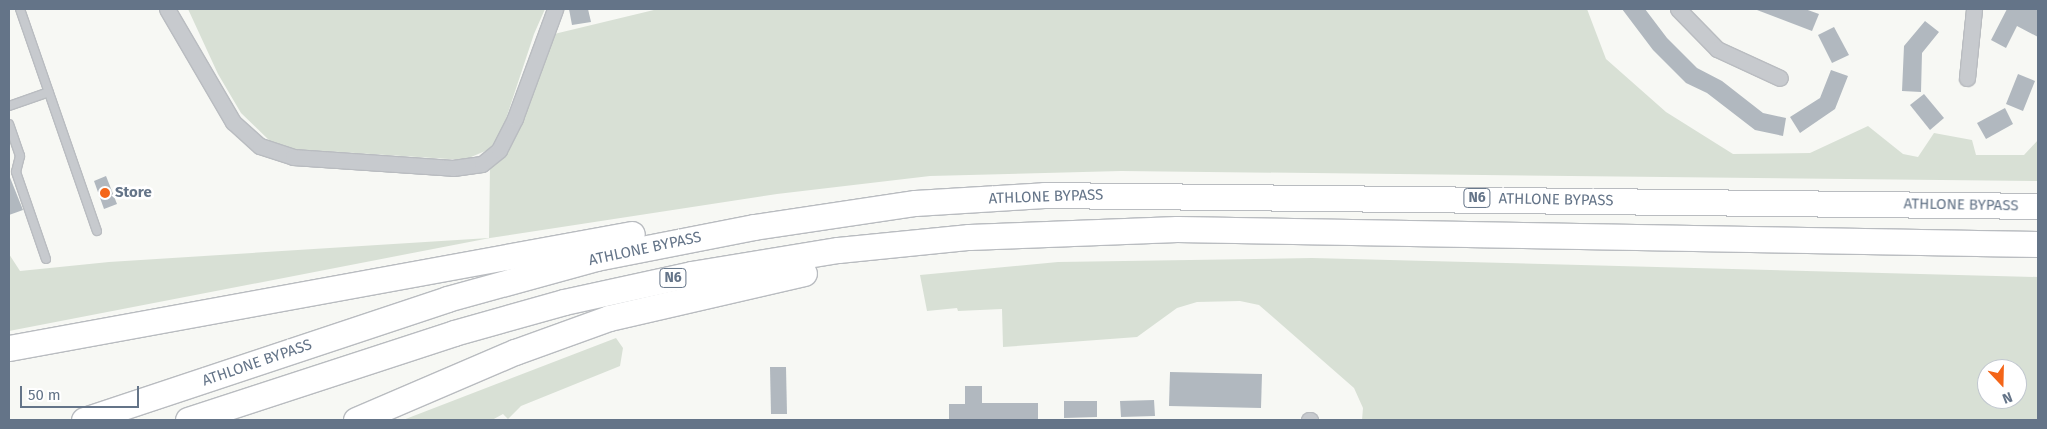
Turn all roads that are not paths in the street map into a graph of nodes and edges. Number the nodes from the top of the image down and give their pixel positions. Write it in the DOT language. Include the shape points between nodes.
graph roads {
  1 [pos="20,9"];
  2 [pos="167,9"];
  3 [pos="555,9"];
  4 [pos="1678,9"];
  5 [pos="1974,9"];
  6 [pos="1780,78"];
  7 [pos="1968,78"];
  8 [pos="49,92"];
  9 [pos="9,106"];
  10 [pos="9,124"];
  11 [pos="915,204"];
  12 [pos="2038,206"];
  13 [pos="1177,230"];
  14 [pos="98,231"];
  15 [pos="2038,244"];
  16 [pos="46,260"];
  17 [pos="9,348"];
  18 [pos="84,420"];
  19 [pos="188,420"];
  20 [pos="356,420"];
  1 -- 8 [label="lane"];
  2 -- 3 [label="street" via="233,122 254,143 293,157 453,168 482,164 499,150 515,118"];
  4 -- 6 [label="street" via="1716,49"];
  5 -- 7 [label="street"];
  8 -- 9 [label="lane"];
  8 -- 14 [label="lane"];
  10 -- 16 [label="lane" via="20,156 16,172"];
  11 -- 12 [label="highway, ATHLONE BYPASS / N6" via="1054,195"];
  11 -- 17 [label="highway, N6" via="839,204 707,221"];
  11 -- 18 [label="highway, ATHLONE BYPASS / N6" via="754,227 596,258 446,300"];
  13 -- 15 [label="highway, N6"];
  13 -- 19 [label="highway, N6" via="969,237 838,250 691,274 564,302 454,333"];
  13 -- 20 [label="highway, N6" via="913,255 781,277 609,318 515,352"];
}
